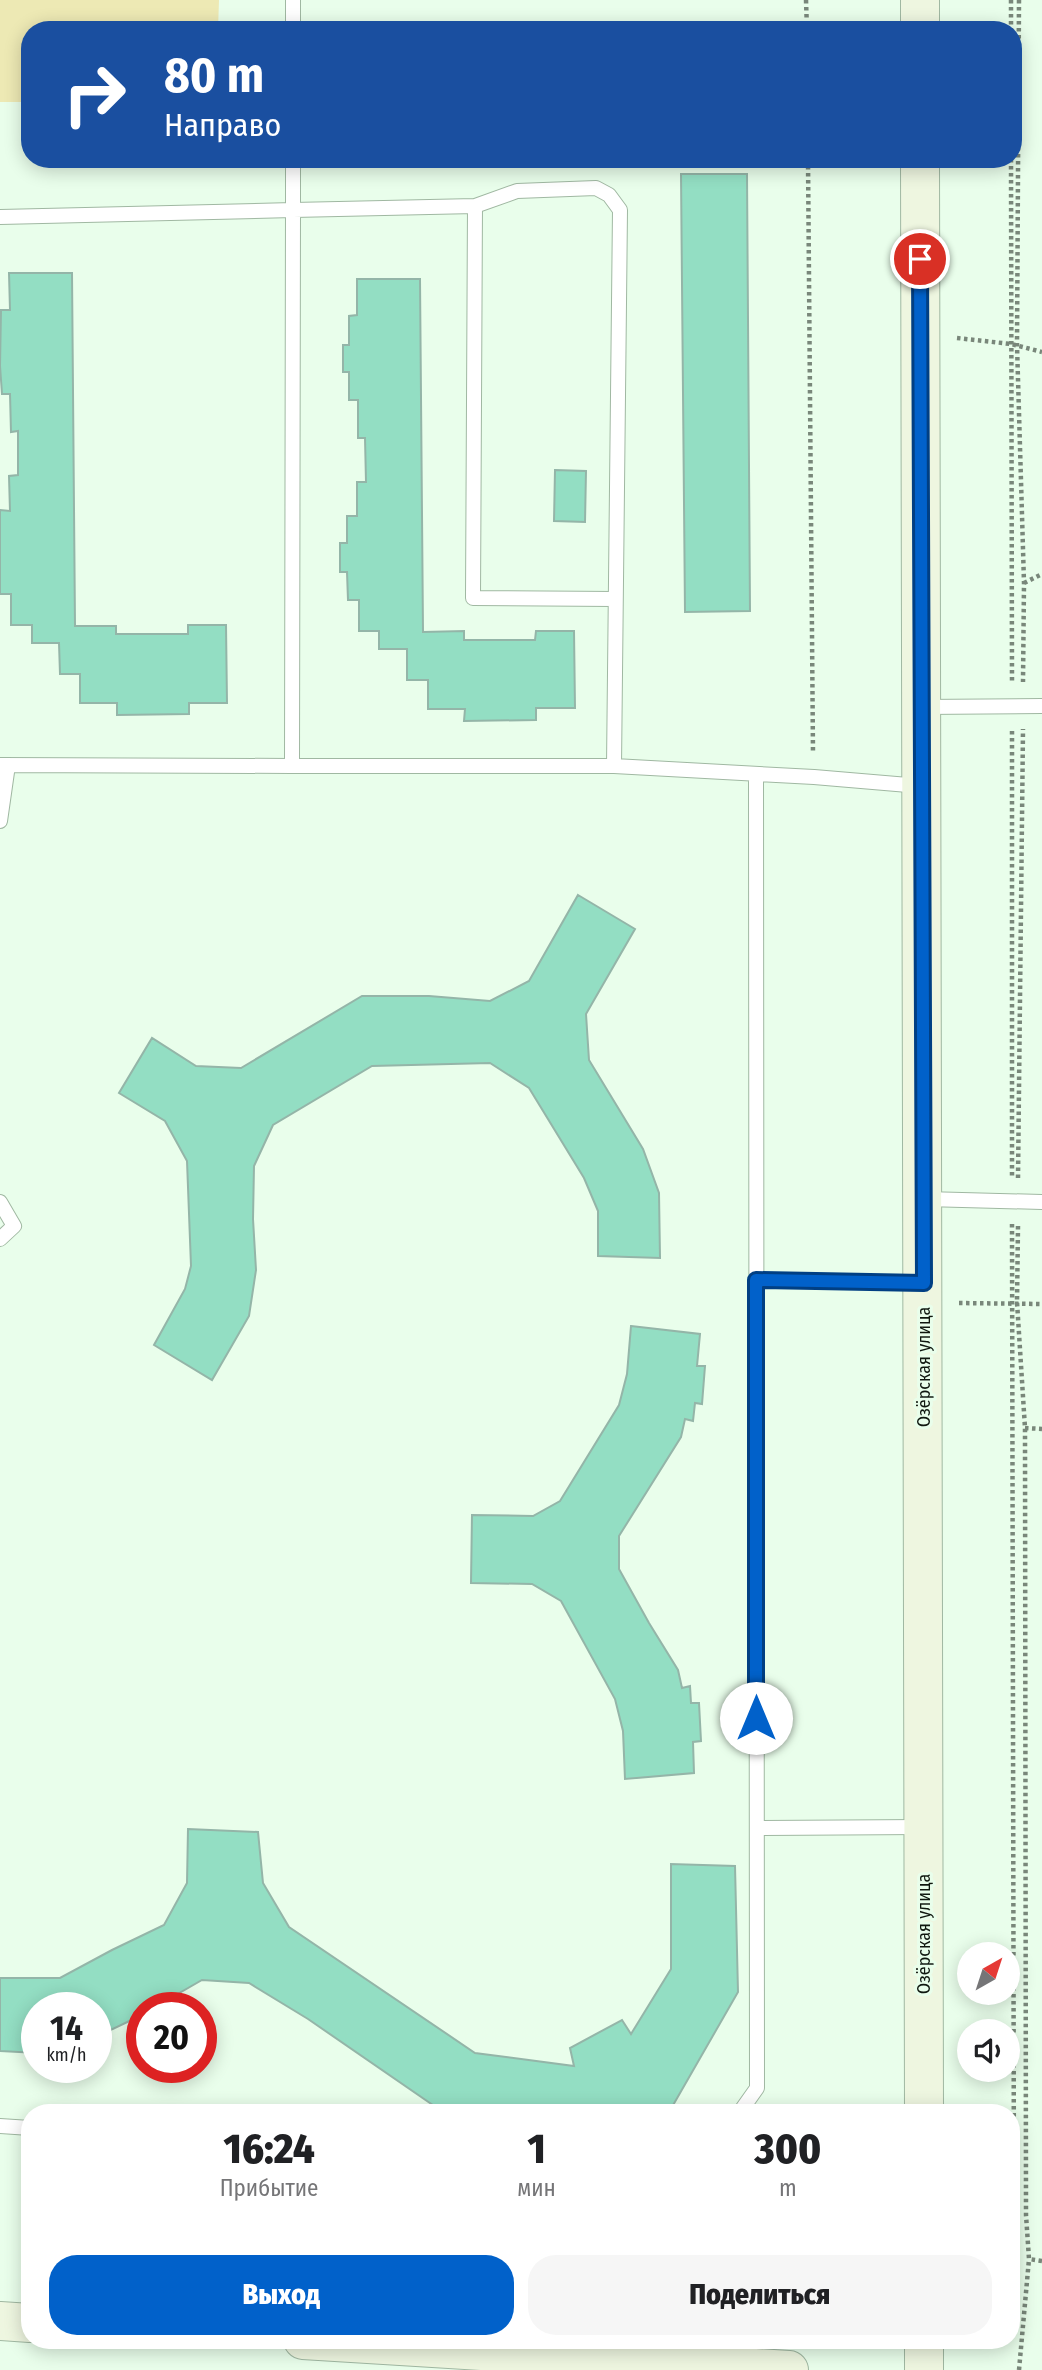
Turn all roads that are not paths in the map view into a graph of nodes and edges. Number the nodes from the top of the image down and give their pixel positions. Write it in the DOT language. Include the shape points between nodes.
graph roads {
  1 [pos="293,0"];
  2 [pos="920,0"];
  3 [pos="293,21"];
  4 [pos="920,21"];
  5 [pos="293,168"];
  6 [pos="920,168"];
  7 [pos="475,206"];
  8 [pos="293,209"];
  9 [pos="0,217"];
  10 [pos="615,599"];
  11 [pos="1042,706"];
  12 [pos="922,707"];
  13 [pos="4,765"];
  14 [pos="292,766"];
  15 [pos="614,766"];
  16 [pos="756,774"];
  17 [pos="922,786"];
  18 [pos="0,821"];
  19 [pos="923,1199"];
  20 [pos="0,1202"];
  21 [pos="1042,1202"];
  22 [pos="0,1239"];
  23 [pos="756,1280"];
  24 [pos="924,1293"];
  25 [pos="923,1827"];
  26 [pos="757,1828"];
  27 [pos="746,2104"];
  28 [pos="924,2104"];
  29 [pos="0,2126"];
  30 [pos="21,2127"];
  31 [pos="0,2321"];
  32 [pos="21,2322"];
  33 [pos="449,2349"];
  34 [pos="924,2349"];
  35 [pos="789,2370"];
  36 [pos="924,2370"];
  1 -- 3 [label="lane"];
  2 -- 4 [label="main road"];
  5 -- 8 [label="lane"];
  6 -- 12 [label="main road, Озёрская улица"];
  7 -- 8 [label="lane"];
  7 -- 10 [label="lane" via="473,598"];
  7 -- 10 [label="lane" via="517,191 596,188 609,195 620,210"];
  8 -- 9 [label="lane"];
  8 -- 14 [label="lane"];
  10 -- 15 [label="lane"];
  11 -- 12 [label="lane"];
  12 -- 17 [label="main road, Озёрская улица"];
  13 -- 14 [label="lane"];
  13 -- 18 [label="lane"];
  14 -- 15 [label="lane"];
  15 -- 16 [label="lane"];
  16 -- 17 [label="lane"];
  16 -- 23 [label="lane"];
  17 -- 19 [label="main road, Озёрская улица"];
  19 -- 21 [label="lane"];
  19 -- 24 [label="main road, Озёрская улица"];
  20 -- 22 [label="lane" via="14,1226"];
  23 -- 24 [label="lane"];
  23 -- 26 [label="lane"];
  24 -- 25 [label="main road, Озёрская улица"];
  25 -- 26 [label="lane"];
  25 -- 28 [label="main road, Озёрская улица"];
  26 -- 27 [label="lane" via="757,2088"];
  29 -- 30 [label="lane"];
  31 -- 32 [label="main road"];
  33 -- 35 [label="main road"];
  34 -- 36 [label="main road"];
}
